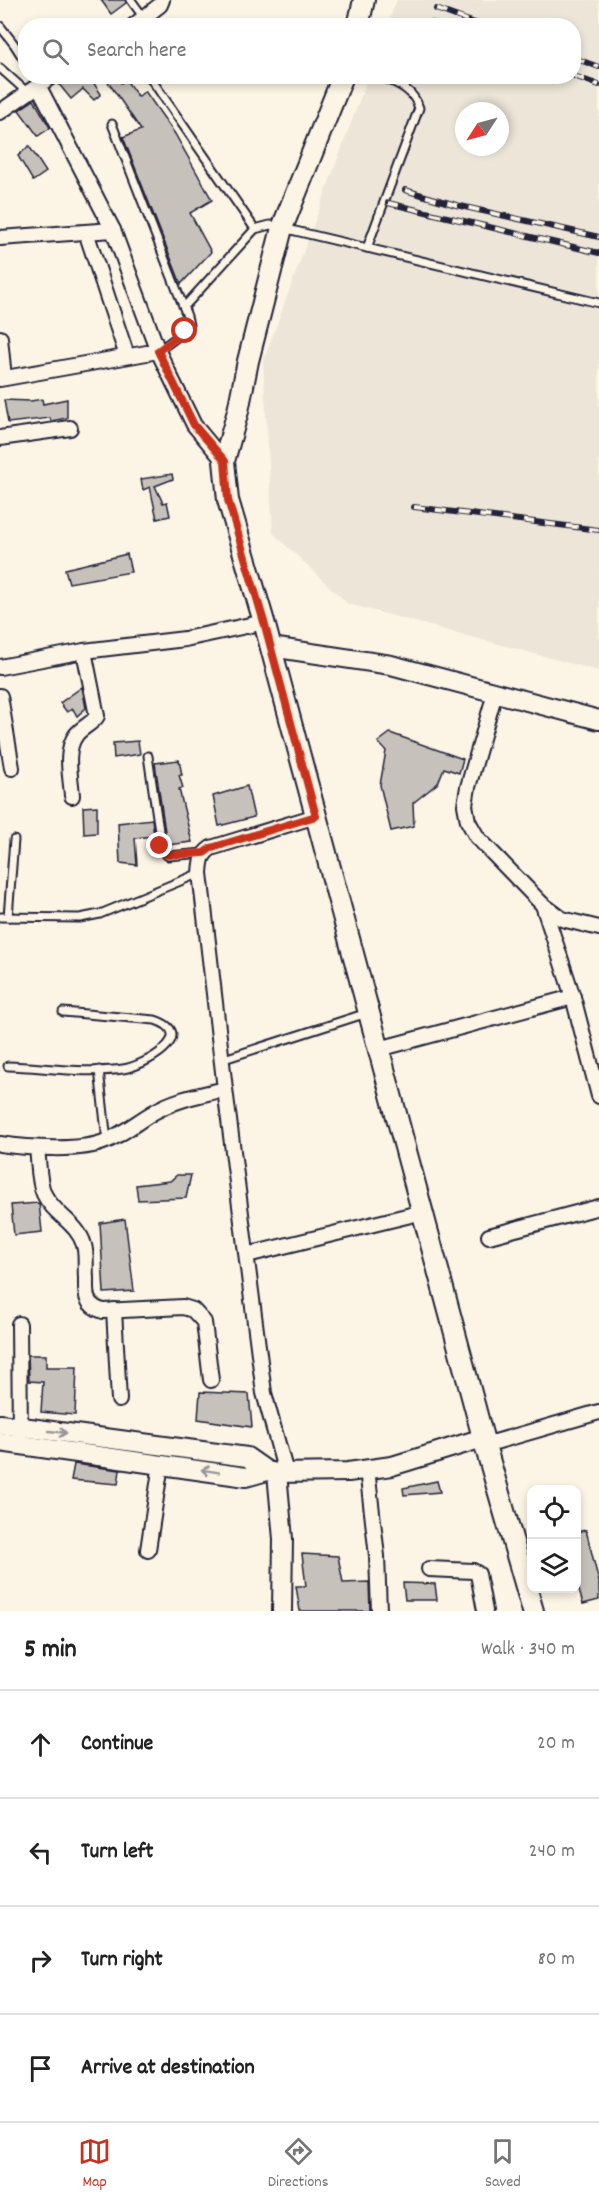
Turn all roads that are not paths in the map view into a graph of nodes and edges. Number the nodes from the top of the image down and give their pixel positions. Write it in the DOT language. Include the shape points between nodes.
graph roads {
  1 [pos="131,0"];
  2 [pos="162,0"];
  3 [pos="364,0"];
  4 [pos="137,18"];
  5 [pos="143,18"];
  6 [pos="360,18"];
  7 [pos="0,26"];
  8 [pos="18,50"];
  9 [pos="0,68"];
  10 [pos="18,77"];
  11 [pos="155,84"];
  12 [pos="340,84"];
  13 [pos="399,84"];
  14 [pos="33,85"];
  15 [pos="0,112"];
  16 [pos="112,124"];
  17 [pos="282,228"];
  18 [pos="255,229"];
  19 [pos="113,230"];
  20 [pos="86,232"];
  21 [pos="0,238"];
  22 [pos="367,248"];
  23 [pos="599,303"];
  24 [pos="184,307"];
  25 [pos="0,338"];
  26 [pos="158,351"];
  27 [pos="127,356"];
  28 [pos="2,379"];
  29 [pos="70,428"];
  30 [pos="0,438"];
  31 [pos="225,461"];
  32 [pos="264,622"];
  33 [pos="271,647"];
  34 [pos="84,651"];
  35 [pos="0,667"];
  36 [pos="495,693"];
  37 [pos="0,696"];
  38 [pos="599,720"];
  39 [pos="148,756"];
  40 [pos="12,768"];
  41 [pos="72,796"];
  42 [pos="316,816"];
  43 [pos="14,840"];
  44 [pos="204,853"];
  45 [pos="201,873"];
  46 [pos="542,904"];
  47 [pos="4,917"];
  48 [pos="599,928"];
  49 [pos="573,997"];
  50 [pos="63,1012"];
  51 [pos="369,1013"];
  52 [pos="378,1049"];
  53 [pos="221,1060"];
  54 [pos="8,1066"];
  55 [pos="99,1070"];
  56 [pos="225,1089"];
  57 [pos="599,1096"];
  58 [pos="107,1141"];
  59 [pos="0,1144"];
  60 [pos="38,1148"];
  61 [pos="599,1207"];
  62 [pos="423,1212"];
  63 [pos="489,1236"];
  64 [pos="247,1255"];
  65 [pos="114,1310"];
  66 [pos="19,1324"];
  67 [pos="212,1380"];
  68 [pos="119,1400"];
  69 [pos="599,1412"];
  70 [pos="0,1424"];
  71 [pos="20,1436"];
  72 [pos="484,1441"];
  73 [pos="0,1442"];
  74 [pos="161,1464"];
  75 [pos="368,1469"];
  76 [pos="277,1473"];
  77 [pos="148,1550"];
  78 [pos="429,1569"];
  79 [pos="282,1611"];
  80 [pos="379,1611"];
  81 [pos="485,1611"];
  82 [pos="533,1611"];
  1 -- 4 [label="lane"];
  2 -- 5 [label="street"];
  3 -- 6 [label="main road"];
  7 -- 8 [label="lane"];
  9 -- 10 [label="lane"];
  11 -- 18 [label="lane"];
  12 -- 17 [label="main road"];
  13 -- 22 [label="lane" via="415,96 419,108"];
  14 -- 15 [label="street"];
  14 -- 19 [label="street"];
  16 -- 24 [label="lane"];
  17 -- 18 [label="lane" via="270,225"];
  17 -- 22 [label="lane"];
  17 -- 31 [label="main road"];
  18 -- 24 [label="lane"];
  19 -- 20 [label="street"];
  19 -- 26 [label="street"];
  20 -- 21 [label="street"];
  20 -- 27 [label="street"];
  22 -- 23 [label="lane"];
  24 -- 26 [label="lane" via="189,325"];
  25 -- 28 [label="street"];
  26 -- 27 [label="street"];
  26 -- 31 [label="street" via="194,425"];
  27 -- 28 [label="street"];
  29 -- 30 [label="street"];
  31 -- 32 [label="main road" via="228,500"];
  32 -- 33 [label="main road"];
  32 -- 34 [label="street" via="185,639"];
  33 -- 36 [label="street" via="391,665"];
  33 -- 42 [label="main road"];
  34 -- 35 [label="street"];
  34 -- 41 [label="street" via="97,712 71,743"];
  36 -- 38 [label="street"];
  36 -- 46 [label="street" via="468,787 466,813 477,837"];
  37 -- 40 [label="street"];
  39 -- 44 [label="lane" via="162,851 168,855"];
  42 -- 44 [label="street"];
  42 -- 51 [label="main road"];
  43 -- 47 [label="lane"];
  44 -- 45 [label="street"];
  45 -- 47 [label="lane" via="100,914 80,918"];
  45 -- 53 [label="street"];
  46 -- 48 [label="street" via="562,919"];
  46 -- 49 [label="street"];
  49 -- 52 [label="street"];
  49 -- 57 [label="street"];
  50 -- 55 [label="lane" via="155,1020 173,1033 170,1044 141,1064"];
  51 -- 52 [label="main road"];
  51 -- 53 [label="lane"];
  52 -- 62 [label="main road"];
  53 -- 56 [label="street"];
  54 -- 55 [label="lane"];
  55 -- 58 [label="lane"];
  56 -- 58 [label="street" via="178,1100"];
  56 -- 64 [label="street"];
  58 -- 60 [label="street"];
  59 -- 60 [label="street"];
  60 -- 65 [label="street" via="44,1196 79,1233 85,1246 88,1301 94,1308"];
  61 -- 63 [label="street"];
  62 -- 64 [label="street"];
  62 -- 72 [label="main road"];
  64 -- 76 [label="street"];
  65 -- 67 [label="street" via="193,1310 204,1322"];
  65 -- 68 [label="street"];
  66 -- 71 [label="street"];
  69 -- 72 [label="street"];
  70 -- 71 [label="street"];
  71 -- 73 [label="street"];
  71 -- 74 [label="street"];
  71 -- 76 [label="street, one-way" via="125,1439 248,1456"];
  72 -- 75 [label="street"];
  72 -- 82 [label="main road"];
  76 -- 74 [label="street, one-way" via="246,1477"];
  74 -- 77 [label="street"];
  75 -- 76 [label="street"];
  75 -- 80 [label="street"];
  76 -- 79 [label="street" via="283,1539"];
  78 -- 81 [label="street" via="478,1574"];
}
